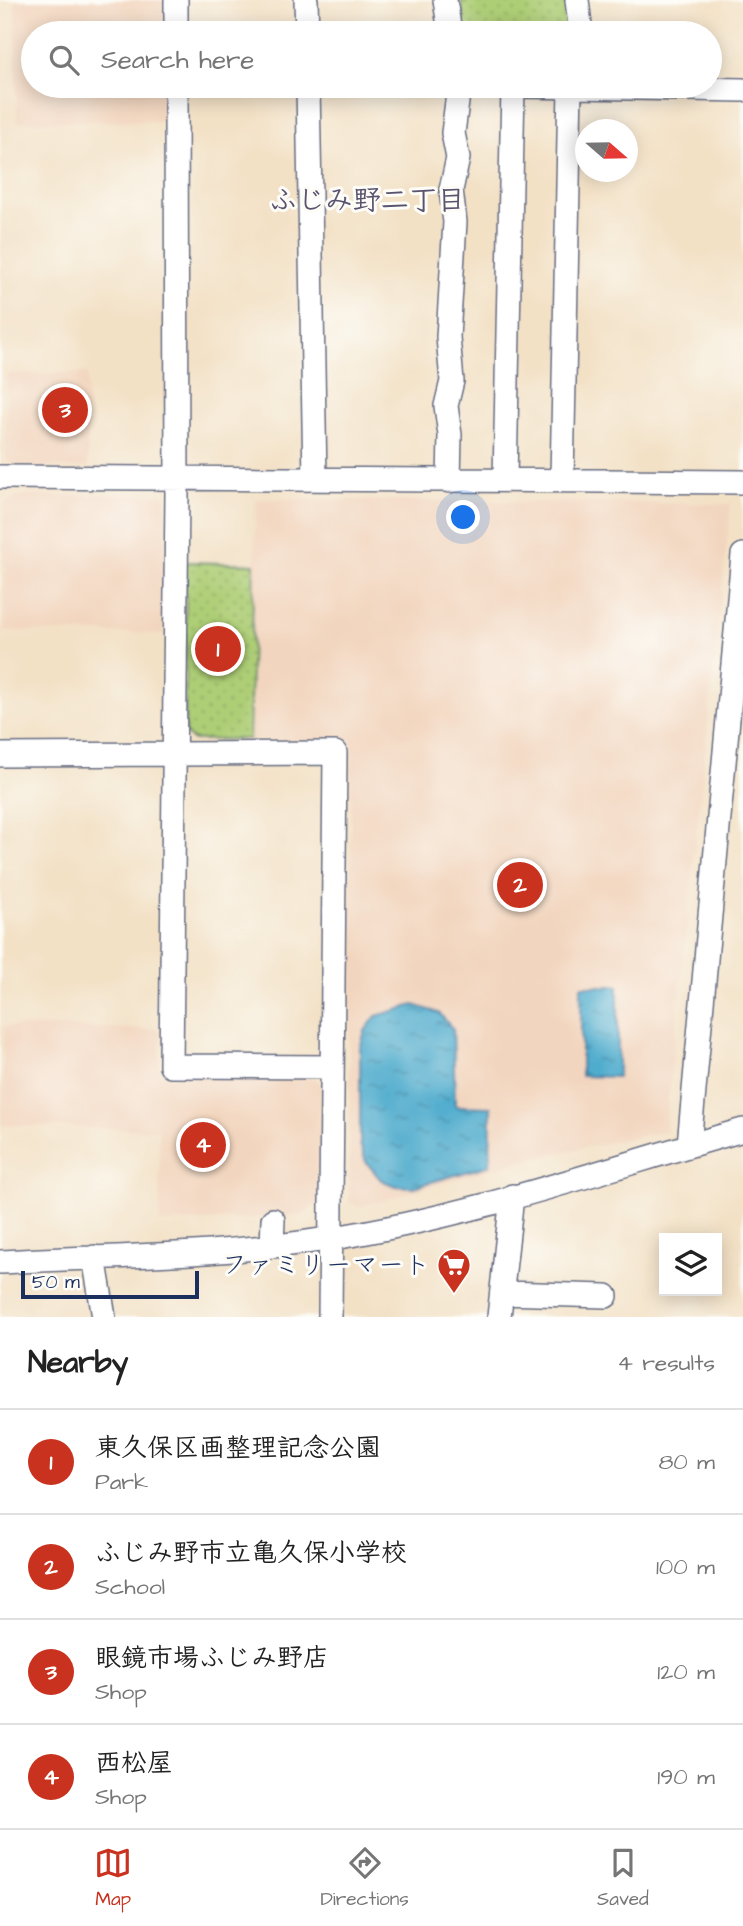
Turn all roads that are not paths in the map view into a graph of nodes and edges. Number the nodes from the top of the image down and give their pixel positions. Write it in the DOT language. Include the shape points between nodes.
graph roads {
  1 [pos="176,0"];
  2 [pos="306,0"];
  3 [pos="446,0"];
  4 [pos="577,0"];
  5 [pos="176,21"];
  6 [pos="307,21"];
  7 [pos="449,21"];
  8 [pos="579,21"];
  9 [pos="722,89"];
  10 [pos="743,90"];
  11 [pos="176,98"];
  12 [pos="308,98"];
  13 [pos="457,98"];
  14 [pos="513,98"];
  15 [pos="580,98"];
  16 [pos="0,477"];
  17 [pos="177,479"];
  18 [pos="315,479"];
  19 [pos="562,480"];
  20 [pos="449,481"];
  21 [pos="505,481"];
  22 [pos="743,482"];
  23 [pos="743,555"];
  24 [pos="175,754"];
  25 [pos="0,755"];
  26 [pos="734,763"];
  27 [pos="332,1067"];
  28 [pos="743,1130"];
  29 [pos="689,1145"];
  30 [pos="513,1196"];
  31 [pos="273,1220"];
  32 [pos="331,1239"];
  33 [pos="272,1244"];
  34 [pos="94,1257"];
  35 [pos="0,1262"];
  36 [pos="503,1293"];
  37 [pos="606,1296"];
  38 [pos="104,1317"];
  39 [pos="330,1317"];
  40 [pos="499,1317"];
  1 -- 5 [label="street"];
  2 -- 6 [label="street"];
  3 -- 7 [label="street"];
  4 -- 8 [label="street"];
  9 -- 10 [label="street"];
  11 -- 17 [label="street"];
  12 -- 18 [label="street"];
  13 -- 20 [label="street" via="448,337 452,381 446,406"];
  14 -- 21 [label="street"];
  15 -- 19 [label="street"];
  16 -- 17 [label="street"];
  17 -- 18 [label="street"];
  17 -- 24 [label="street"];
  18 -- 20 [label="street"];
  19 -- 21 [label="street"];
  19 -- 22 [label="street"];
  20 -- 21 [label="street"];
  23 -- 26 [label="street"];
  24 -- 25 [label="street"];
  24 -- 27 [label="street" via="171,1066 273,1073"];
  24 -- 27 [label="street" via="335,753"];
  26 -- 29 [label="street"];
  27 -- 32 [label="street"];
  28 -- 29 [label="street"];
  29 -- 30 [label="street"];
  30 -- 32 [label="street"];
  30 -- 36 [label="street"];
  31 -- 33 [label="street"];
  32 -- 33 [label="street"];
  32 -- 39 [label="street"];
  33 -- 34 [label="street"];
  34 -- 35 [label="street"];
  34 -- 38 [label="street"];
  36 -- 37 [label="street"];
  36 -- 40 [label="street"];
}
